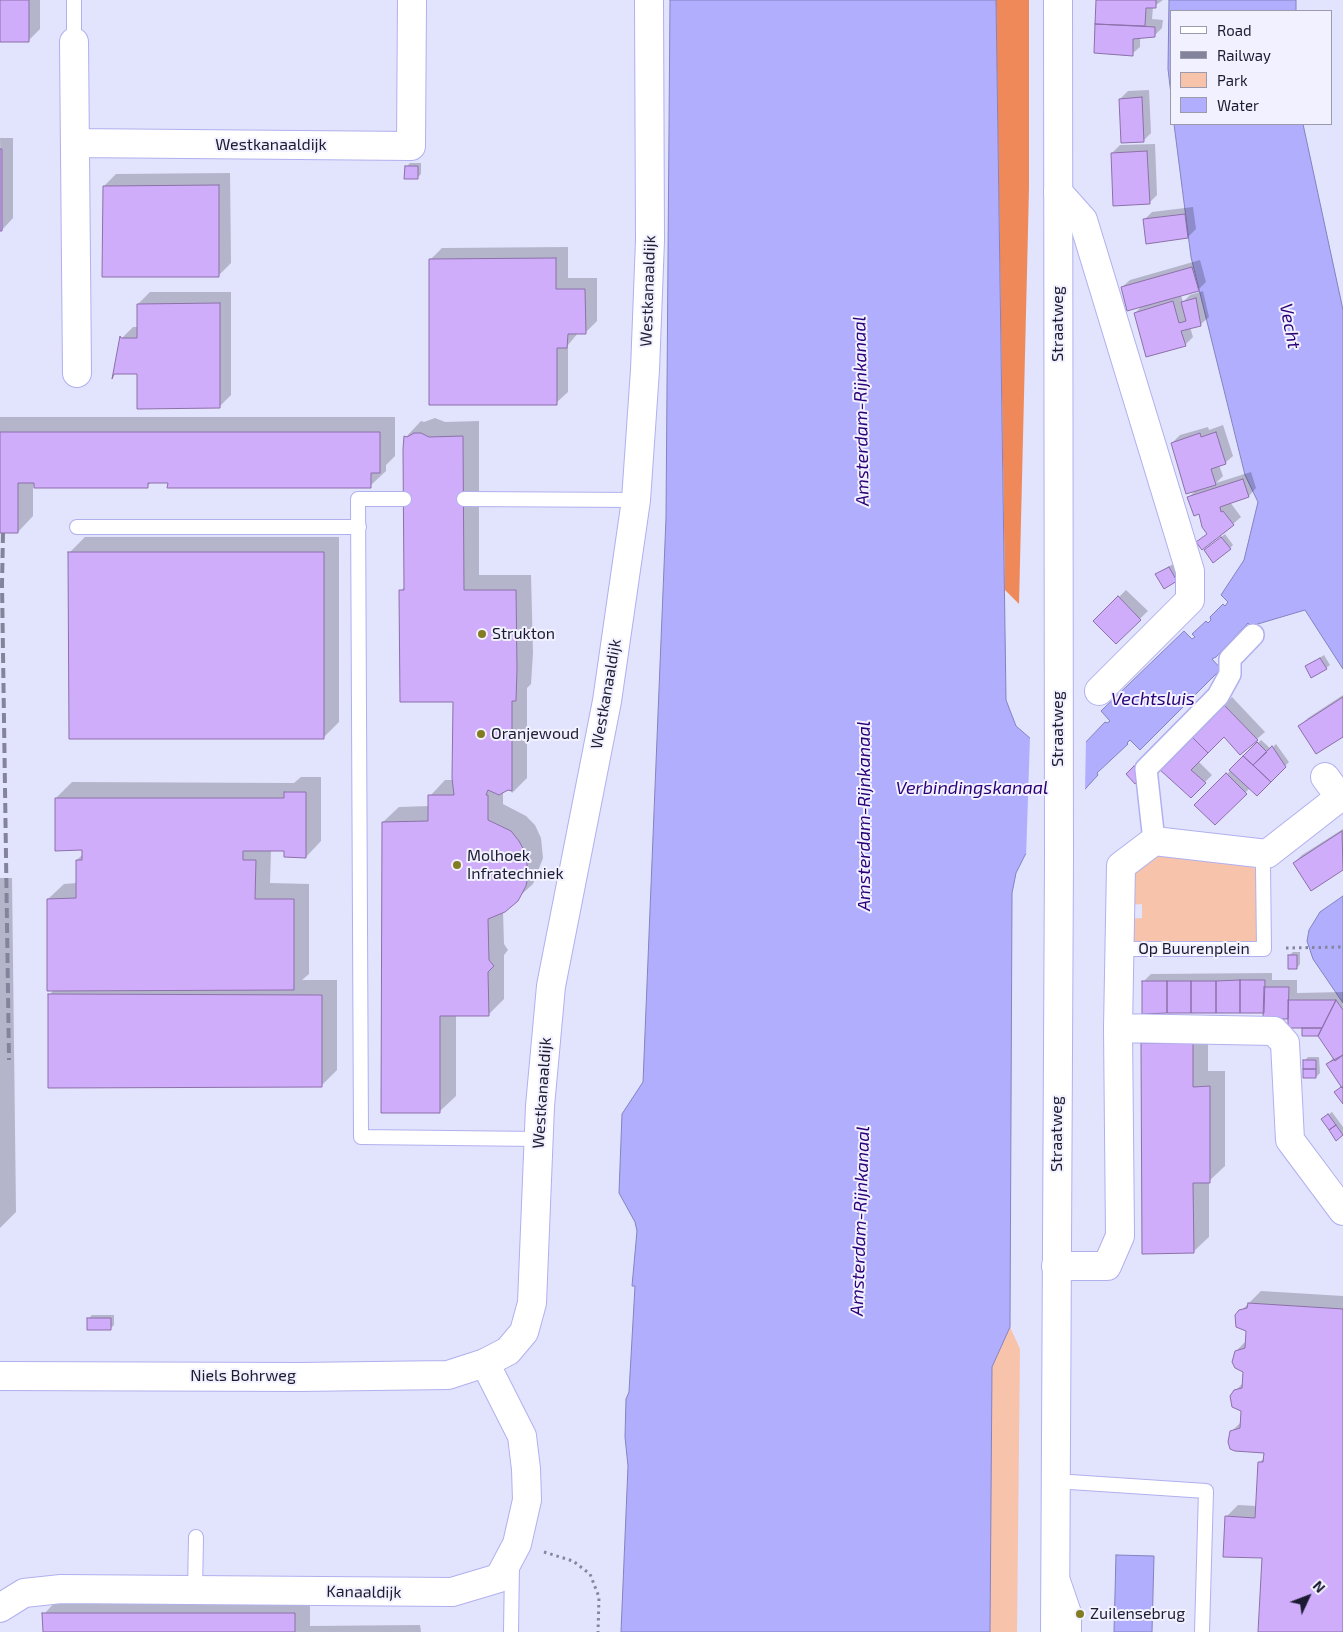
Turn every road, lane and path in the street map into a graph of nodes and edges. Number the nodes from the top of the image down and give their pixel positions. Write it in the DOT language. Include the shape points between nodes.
graph roads {
  1 [pos="74,0"];
  2 [pos="412,0"];
  3 [pos="648,0"];
  4 [pos="1058,0"];
  5 [pos="74,42"];
  6 [pos="75,143"];
  7 [pos="1058,192"];
  8 [pos="78,373"];
  9 [pos="404,499"];
  10 [pos="464,499"];
  11 [pos="636,500"];
  12 [pos="77,526"];
  13 [pos="359,527"];
  14 [pos="1253,635"];
  15 [pos="1099,691"];
  16 [pos="1325,777"];
  17 [pos="1154,841"];
  18 [pos="1267,854"];
  19 [pos="1306,947"];
  20 [pos="1343,947"];
  21 [pos="1118,959"];
  22 [pos="1118,1028"];
  23 [pos="538,1139"];
  24 [pos="1343,1211"];
  25 [pos="1056,1266"];
  26 [pos="485,1363"];
  27 [pos="0,1376"];
  28 [pos="1055,1481"];
  29 [pos="196,1537"];
  30 [pos="515,1549"];
  31 [pos="1056,1559"];
  32 [pos="195,1590"];
  33 [pos="0,1608"];
  34 [pos="510,1632"];
  35 [pos="598,1632"];
  36 [pos="1055,1632"];
  37 [pos="1074,1632"];
  38 [pos="1202,1632"];
  1 -- 5 [label="lane"];
  2 -- 6 [label="street, Westkanaaldijk" via="411,146"];
  3 -- 11 [label="street, Westkanaaldijk" via="650,240"];
  4 -- 7 [label="street, Straatweg"];
  5 -- 6 [label="street"];
  6 -- 8 [label="street"];
  7 -- 15 [label="street" via="1083,220 1190,571 1190,600"];
  7 -- 25 [label="street, Straatweg"];
  9 -- 13 [label="lane" via="358,499"];
  10 -- 11 [label="lane"];
  11 -- 23 [label="street, Westkanaaldijk" via="607,701 551,986"];
  12 -- 13 [label="lane"];
  13 -- 23 [label="lane" via="361,1137"];
  14 -- 17 [label="street" via="1230,659 1230,674 1218,696 1146,769"];
  16 -- 18 [label="street" via="1340,796"];
  17 -- 18 [label="street"];
  17 -- 21 [label="street, Op Buurenplein" via="1121,866"];
  18 -- 21 [label="lane, Op Buurenplein" via="1263,866 1264,949"];
  19 -- 20 [label="path"];
  21 -- 22 [label="street"];
  22 -- 24 [label="street" via="1274,1031 1284,1043 1290,1140"];
  22 -- 25 [label="street" via="1120,1236 1107,1266"];
  23 -- 26 [label="street, Westkanaaldijk" via="532,1303 524,1332 508,1351"];
  25 -- 28 [label="street, Straatweg"];
  26 -- 27 [label="street, Niels Bohrweg" via="448,1375"];
  26 -- 30 [label="street, Kanaaldijk" via="522,1436 527,1500"];
  28 -- 31 [label="street, Straatweg"];
  28 -- 38 [label="lane" via="1206,1491"];
  29 -- 32 [label="lane"];
  30 -- 32 [label="street, Kanaaldijk" via="499,1578 452,1592"];
  30 -- 34 [label="lane"];
  30 -- 35 [label="path" via="573,1561 590,1574 599,1597"];
  31 -- 36 [label="street, Straatweg"];
  31 -- 37 [label="lane" via="1074,1612"];
  32 -- 33 [label="street, Kanaaldijk" via="61,1589 24,1593"];
}
